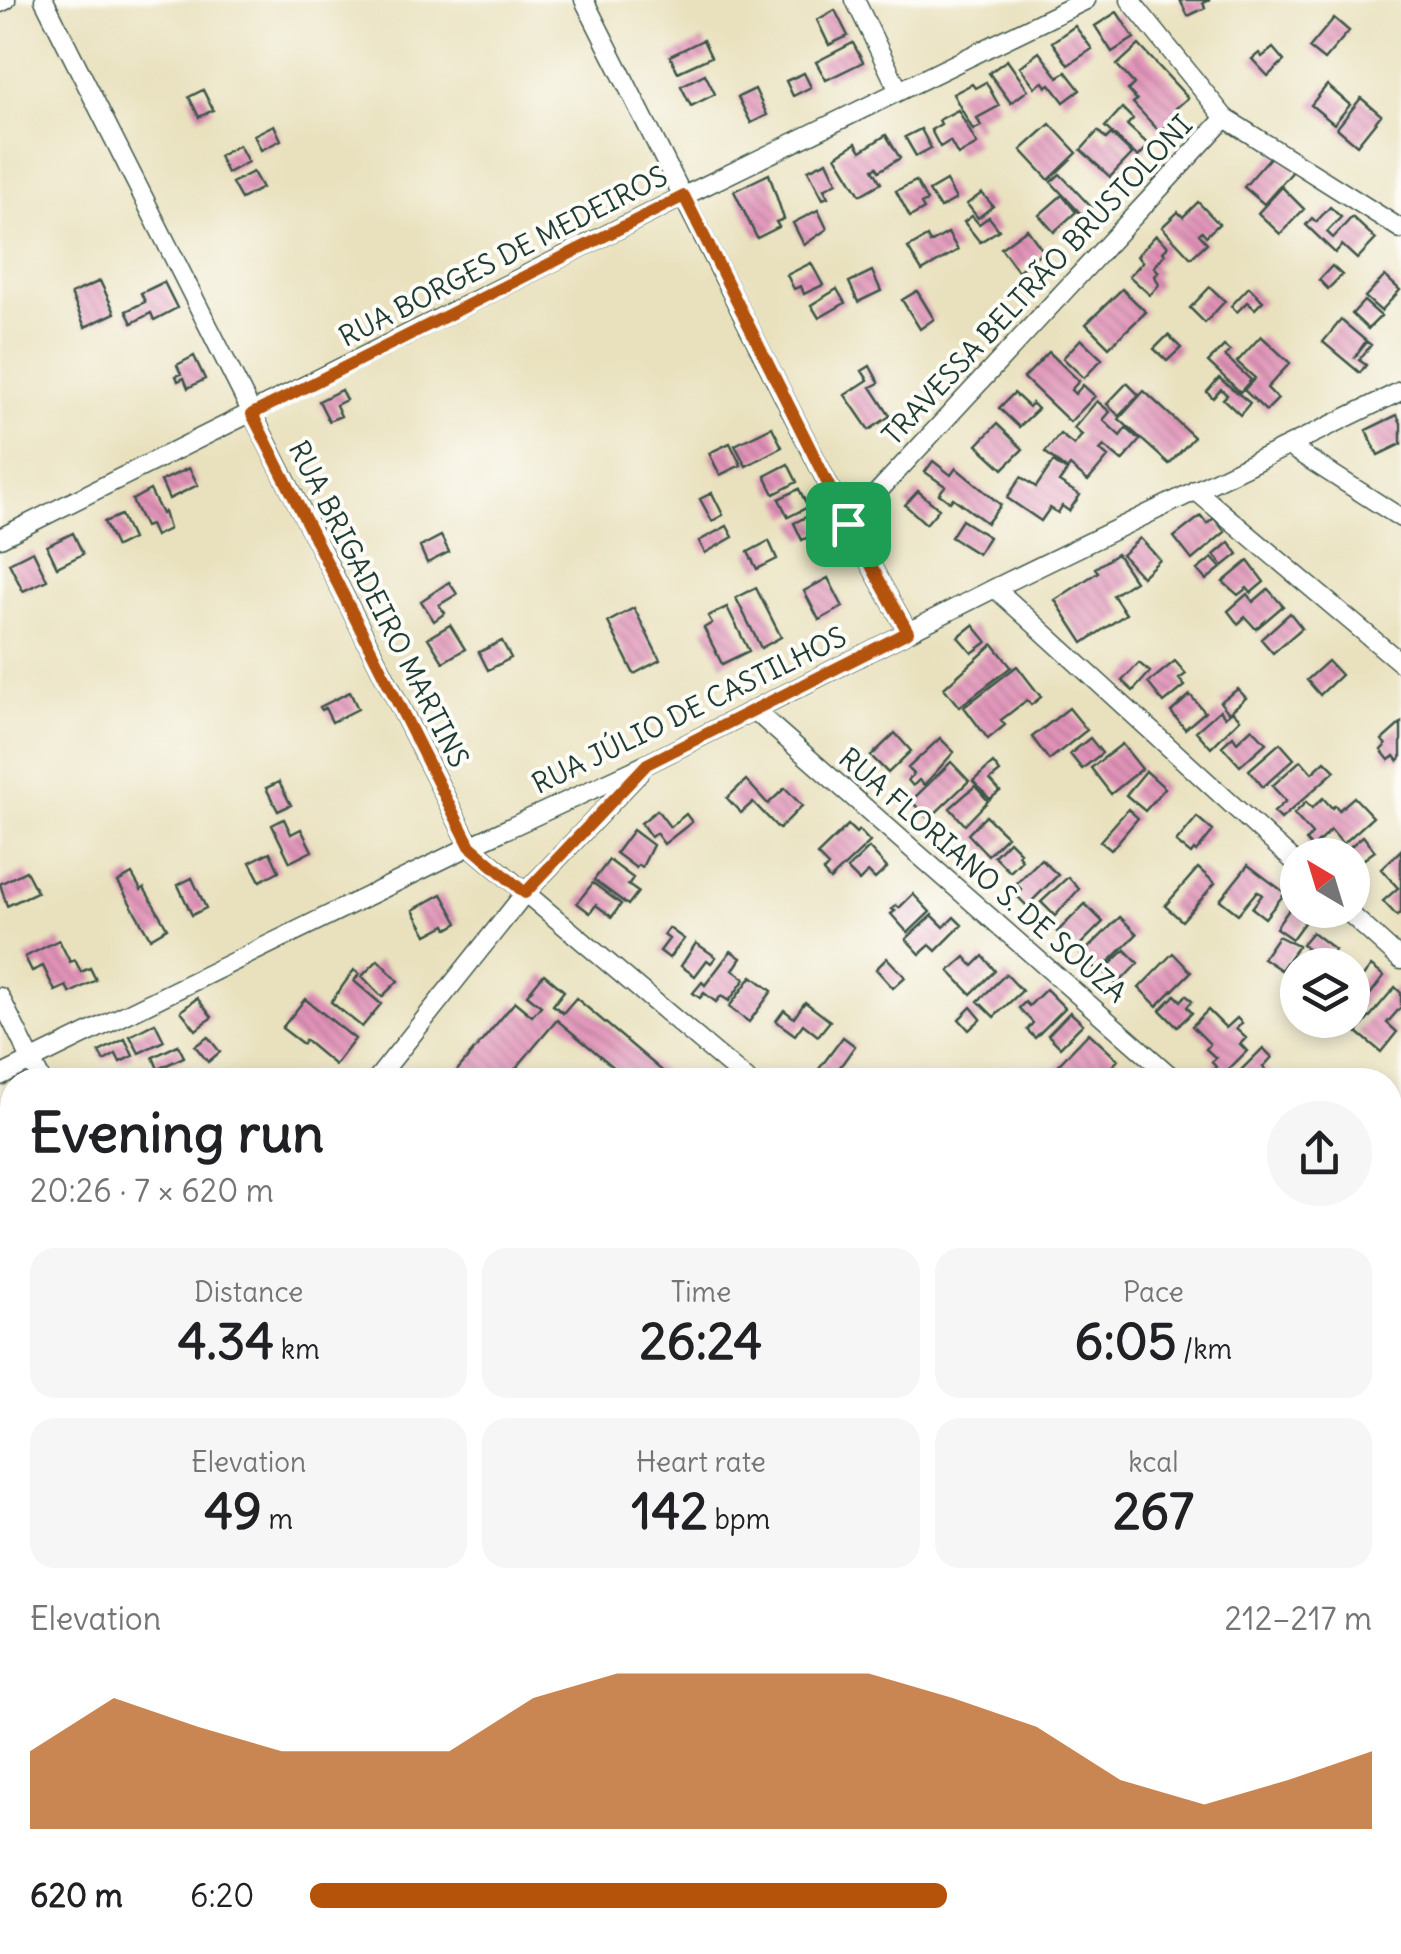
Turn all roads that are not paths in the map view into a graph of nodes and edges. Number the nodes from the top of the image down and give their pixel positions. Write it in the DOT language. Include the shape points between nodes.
graph roads {
  1 [pos="44,0"];
  2 [pos="584,0"];
  3 [pos="856,0"];
  4 [pos="1086,0"];
  5 [pos="1130,0"];
  6 [pos="899,91"];
  7 [pos="1225,118"];
  8 [pos="684,196"];
  9 [pos="1401,230"];
  10 [pos="1401,392"];
  11 [pos="252,414"];
  12 [pos="1290,447"];
  13 [pos="1194,490"];
  14 [pos="1401,518"];
  15 [pos="848,524"];
  16 [pos="0,538"];
  17 [pos="994,588"];
  18 [pos="908,632"];
  19 [pos="1401,663"];
  20 [pos="755,711"];
  21 [pos="647,764"];
  22 [pos="470,846"];
  23 [pos="1280,849"];
  24 [pos="525,893"];
  25 [pos="1366,928"];
  26 [pos="1401,960"];
  27 [pos="0,996"];
  28 [pos="31,1061"];
  29 [pos="17,1068"];
  30 [pos="35,1068"];
  31 [pos="386,1068"];
  32 [pos="732,1068"];
  33 [pos="1161,1068"];
  1 -- 11 [label="street, RUA BRIGADEIRO MARTINS"];
  2 -- 8 [label="street"];
  3 -- 6 [label="street"];
  4 -- 6 [label="street, RUA BORGES DE MEDEIROS"];
  5 -- 7 [label="street"];
  6 -- 8 [label="street, RUA BORGES DE MEDEIROS"];
  7 -- 9 [label="street"];
  7 -- 15 [label="street, TRAVESSA BELTRÃO BRUSTOLONI"];
  8 -- 11 [label="street, RUA BORGES DE MEDEIROS"];
  8 -- 15 [label="street"];
  10 -- 12 [label="street, RUA JÚLIO DE CASTILHOS"];
  11 -- 16 [label="street, RUA BORGES DE MEDEIROS"];
  11 -- 22 [label="street, RUA BRIGADEIRO MARTINS"];
  12 -- 13 [label="street, RUA JÚLIO DE CASTILHOS"];
  12 -- 14 [label="street"];
  13 -- 17 [label="street, RUA JÚLIO DE CASTILHOS"];
  13 -- 19 [label="street"];
  15 -- 18 [label="street"];
  17 -- 18 [label="street, RUA JÚLIO DE CASTILHOS"];
  17 -- 23 [label="street"];
  18 -- 20 [label="street, RUA JÚLIO DE CASTILHOS"];
  20 -- 21 [label="street, RUA JÚLIO DE CASTILHOS"];
  20 -- 33 [label="street, RUA FLORIANO S. DE SOUZA"];
  21 -- 22 [label="street, RUA JÚLIO DE CASTILHOS"];
  21 -- 24 [label="street"];
  22 -- 24 [label="street, RUA BRIGADEIRO MARTINS"];
  22 -- 28 [label="street, RUA JÚLIO DE CASTILHOS"];
  24 -- 31 [label="street"];
  24 -- 32 [label="street, RUA BRIGADEIRO MARTINS"];
  25 -- 26 [label="street"];
  27 -- 28 [label="street"];
  28 -- 29 [label="street, RUA JÚLIO DE CASTILHOS"];
  28 -- 30 [label="street"];
}
